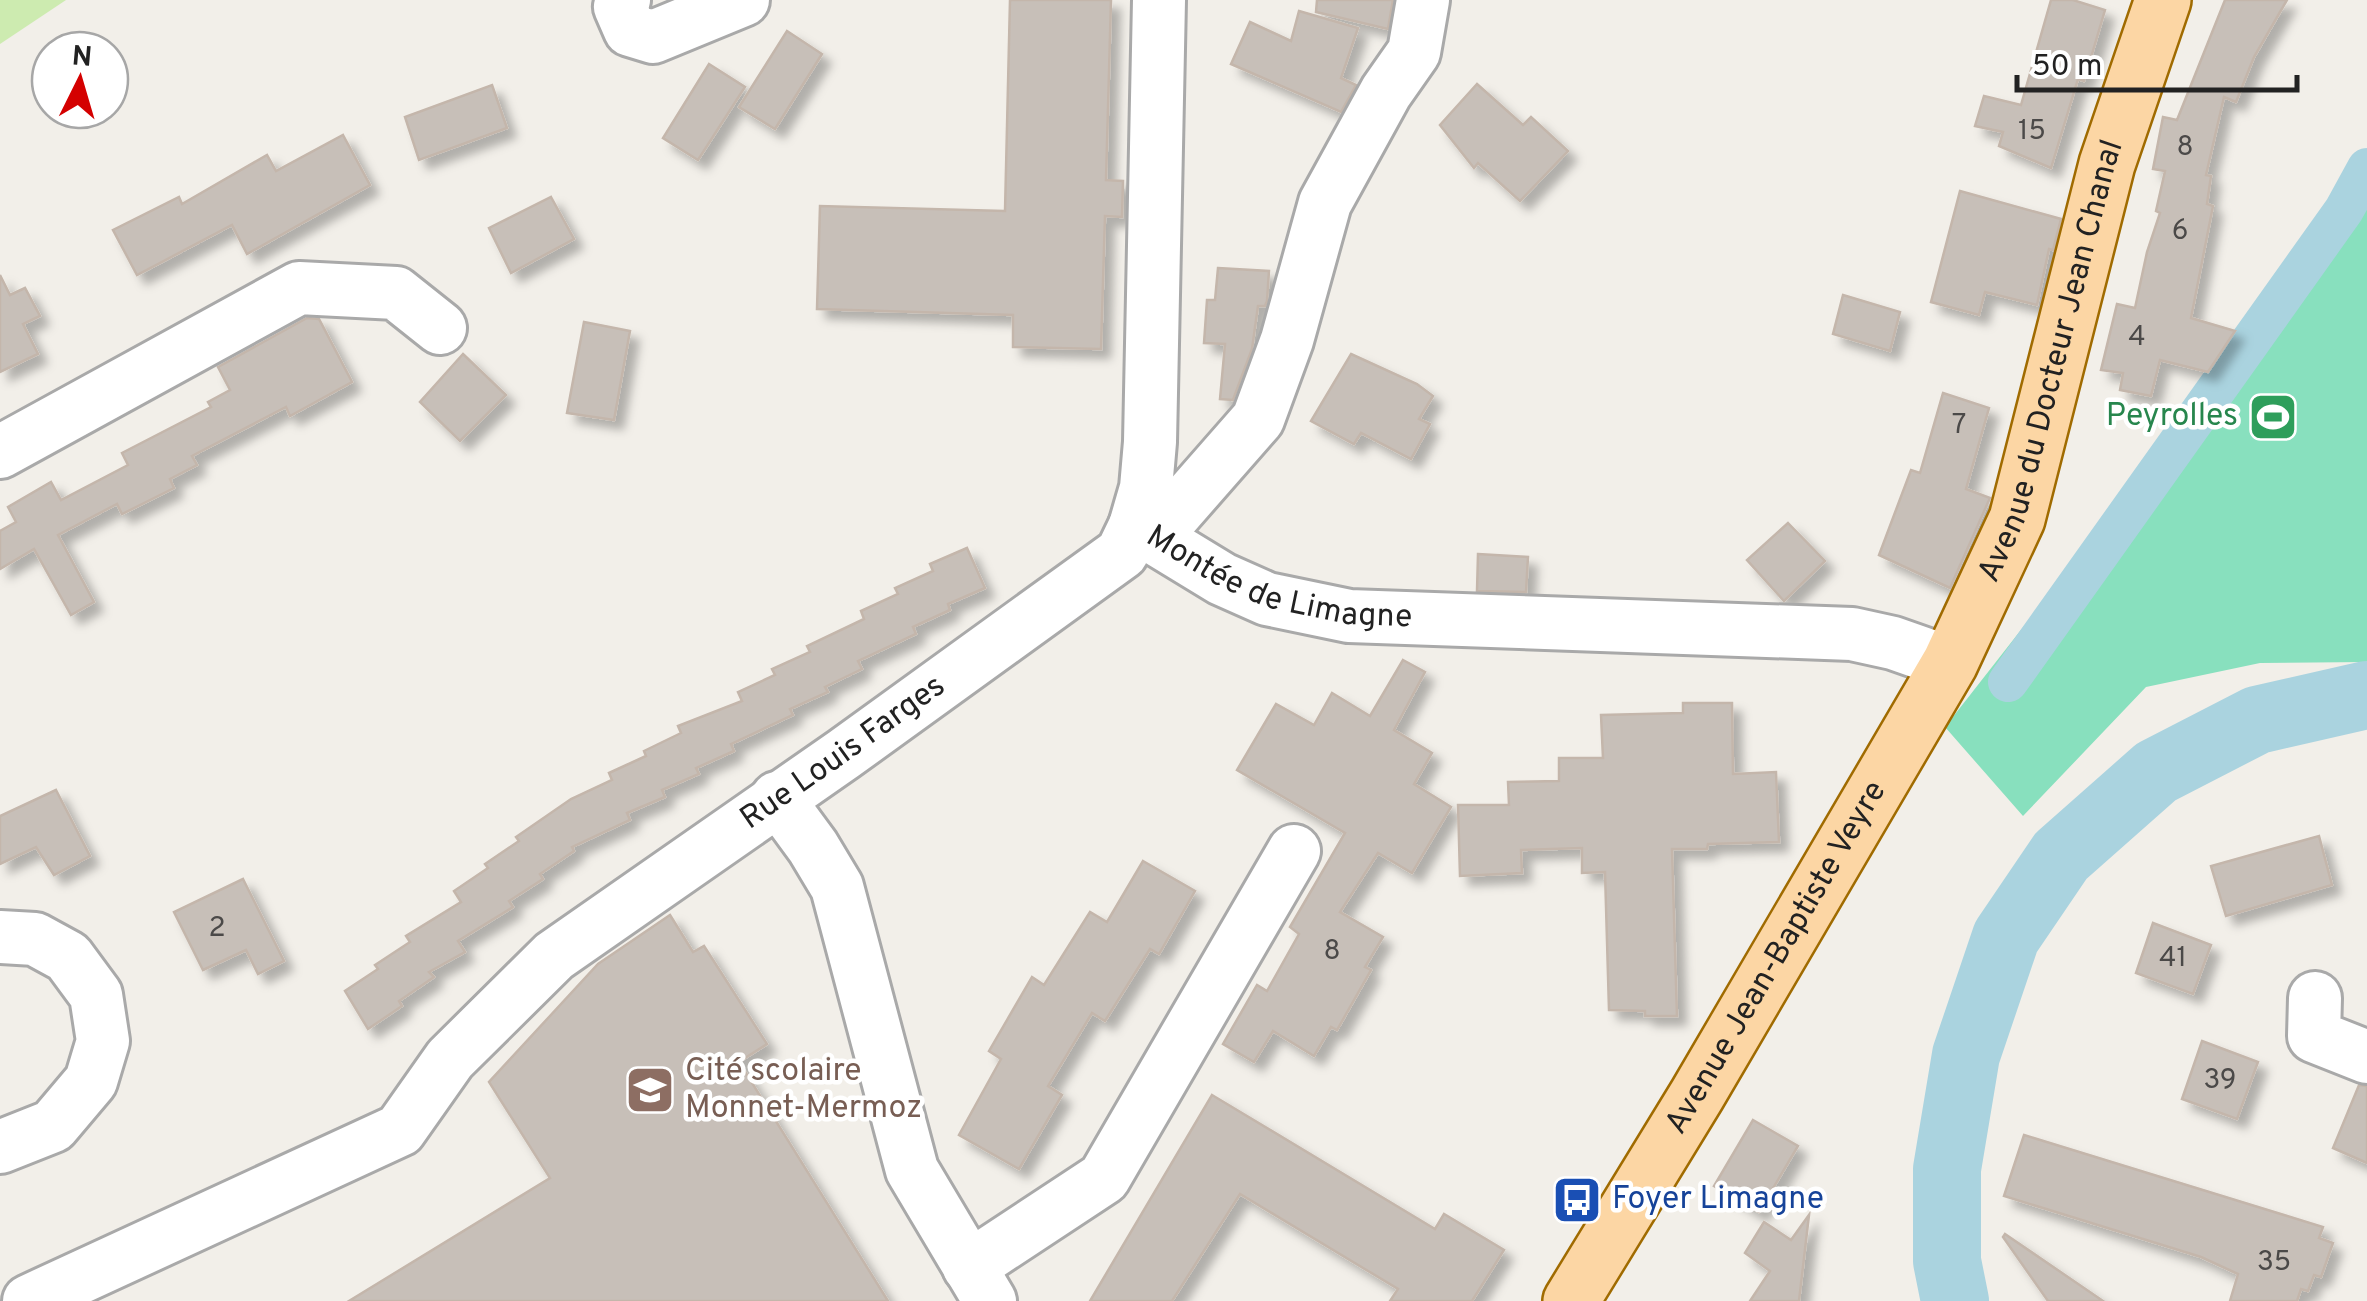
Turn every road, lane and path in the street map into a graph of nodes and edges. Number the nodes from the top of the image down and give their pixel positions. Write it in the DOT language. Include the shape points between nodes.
graph roads {
  1 [pos="624,0"];
  2 [pos="743,0"];
  3 [pos="1159,0"];
  4 [pos="1423,0"];
  5 [pos="2163,0"];
  6 [pos="440,328"];
  7 [pos="0,452"];
  8 [pos="1135,526"];
  9 [pos="1950,663"];
  10 [pos="777,798"];
  11 [pos="1294,850"];
  12 [pos="0,937"];
  13 [pos="2315,998"];
  14 [pos="2367,1057"];
  15 [pos="0,1147"];
  16 [pos="979,1284"];
  17 [pos="29,1301"];
  18 [pos="1571,1301"];
  1 -- 2 [label="street" via="620,7 630,30 653,38"];
  3 -- 8 [label="street, Montée de Limagne" via="1150,442"];
  4 -- 8 [label="street" via="1414,52 1325,203 1258,419 1173,516"];
  5 -- 9 [label="main road, Avenue du Docteur Jean Chanal" via="2107,164 2017,519"];
  6 -- 7 [label="street" via="396,292 299,288"];
  8 -- 9 [label="street, Montée de Limagne" via="1266,599 1350,616 1852,634"];
  8 -- 10 [label="street, Rue Louis Farges" via="1122,553"];
  9 -- 18 [label="main road, Avenue Jean-Baptiste Veyre"];
  10 -- 16 [label="street" via="837,888 912,1170"];
  10 -- 17 [label="street, Rue Louis Farges" via="554,956 450,1059 400,1130"];
  11 -- 16 [label="street" via="1104,1178"];
  12 -- 15 [label="street" via="35,939 68,957 96,995 103,1041 91,1081 53,1126"];
  13 -- 14 [label="street" via="2314,1036"];
}
